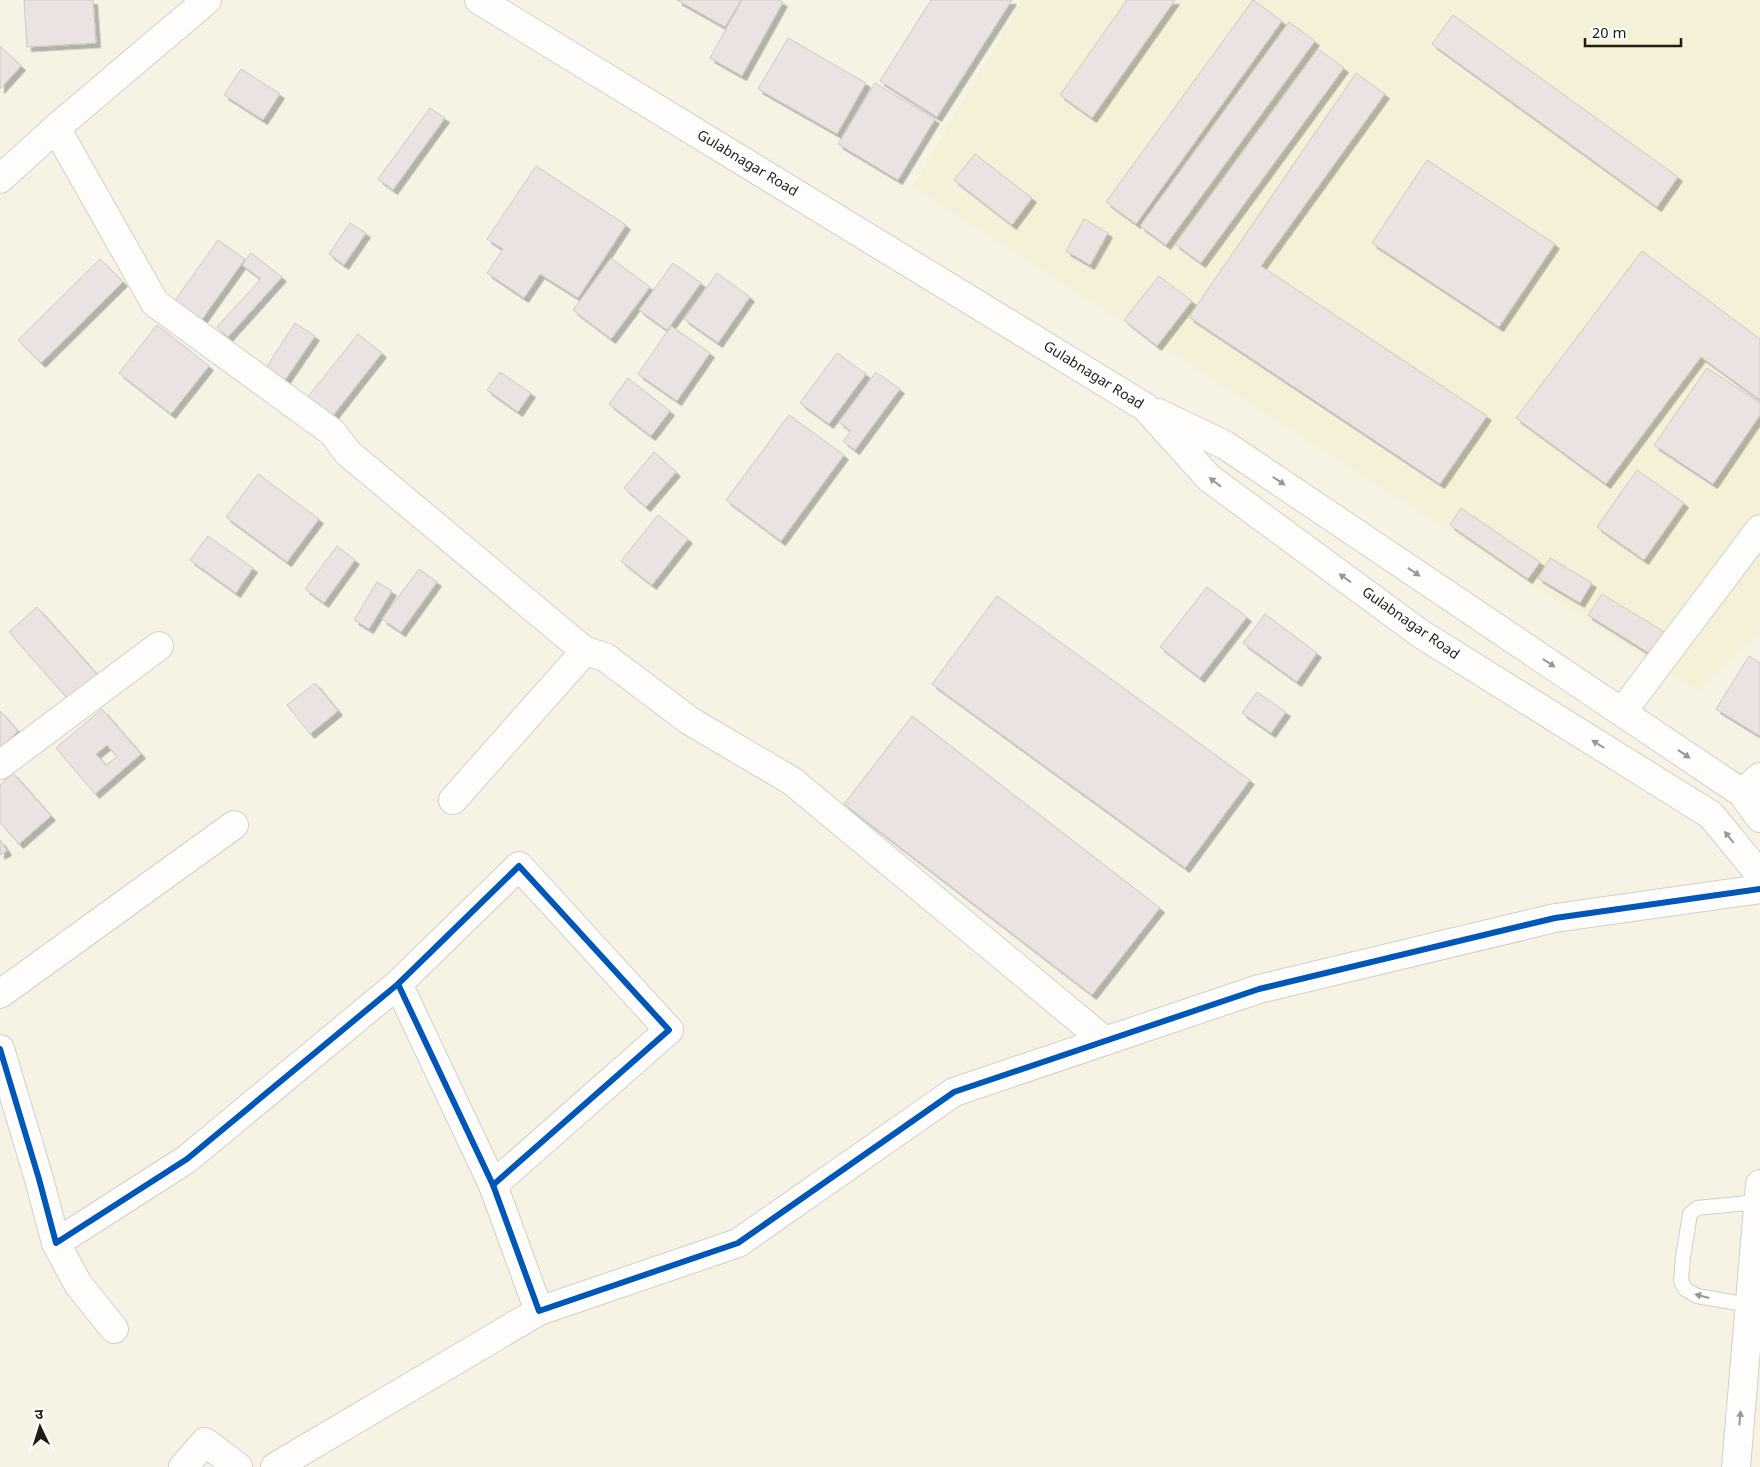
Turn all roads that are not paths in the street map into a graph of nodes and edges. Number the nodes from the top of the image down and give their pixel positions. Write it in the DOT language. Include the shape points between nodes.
graph roads {
  1 [pos="207,0"];
  2 [pos="480,0"];
  3 [pos="56,128"];
  4 [pos="0,179"];
  5 [pos="1145,407"];
  6 [pos="1760,529"];
  7 [pos="159,646"];
  8 [pos="585,651"];
  9 [pos="1622,712"];
  10 [pos="0,765"];
  11 [pos="1751,785"];
  12 [pos="453,800"];
  13 [pos="1760,818"];
  14 [pos="234,825"];
  15 [pos="1760,875"];
  16 [pos="1760,889"];
  17 [pos="398,984"];
  18 [pos="0,994"];
  19 [pos="1105,1041"];
  20 [pos="0,1048"];
  21 [pos="493,1185"];
  22 [pos="1759,1193"];
  23 [pos="56,1243"];
  24 [pos="1750,1305"];
  25 [pos="539,1311"];
  26 [pos="114,1329"];
  27 [pos="183,1467"];
  28 [pos="238,1467"];
  29 [pos="275,1467"];
  30 [pos="1736,1467"];
  1 -- 3 [label="street"];
  2 -- 5 [label="street, Gulabnagar Road"];
  3 -- 4 [label="street"];
  3 -- 8 [label="street" via="155,303 332,432 348,454"];
  5 -- 9 [label="street, one-way" via="1226,445"];
  15 -- 5 [label="street, Gulabnagar Road, one-way" via="1711,815 1421,634 1209,478"];
  6 -- 9 [label="street"];
  7 -- 10 [label="street"];
  8 -- 12 [label="street"];
  8 -- 19 [label="street" via="605,657 690,721 792,781"];
  9 -- 11 [label="street, one-way"];
  11 -- 13 [label="street"];
  14 -- 18 [label="street"];
  16 -- 19 [label="street" via="1555,918 1259,990"];
  17 -- 21 [label="street"];
  17 -- 21 [label="street" via="519,866 669,1030"];
  17 -- 23 [label="street" via="187,1159"];
  19 -- 25 [label="street" via="954,1092 738,1243"];
  20 -- 23 [label="street"];
  21 -- 25 [label="street"];
  22 -- 24 [label="street"];
  24 -- 22 [label="lane, one-way" via="1697,1296 1685,1289 1681,1281 1690,1214 1697,1208"];
  23 -- 26 [label="street" via="78,1284"];
  30 -- 24 [label="street, one-way"];
  25 -- 29 [label="street"];
  27 -- 28 [label="street" via="205,1442"];
}
